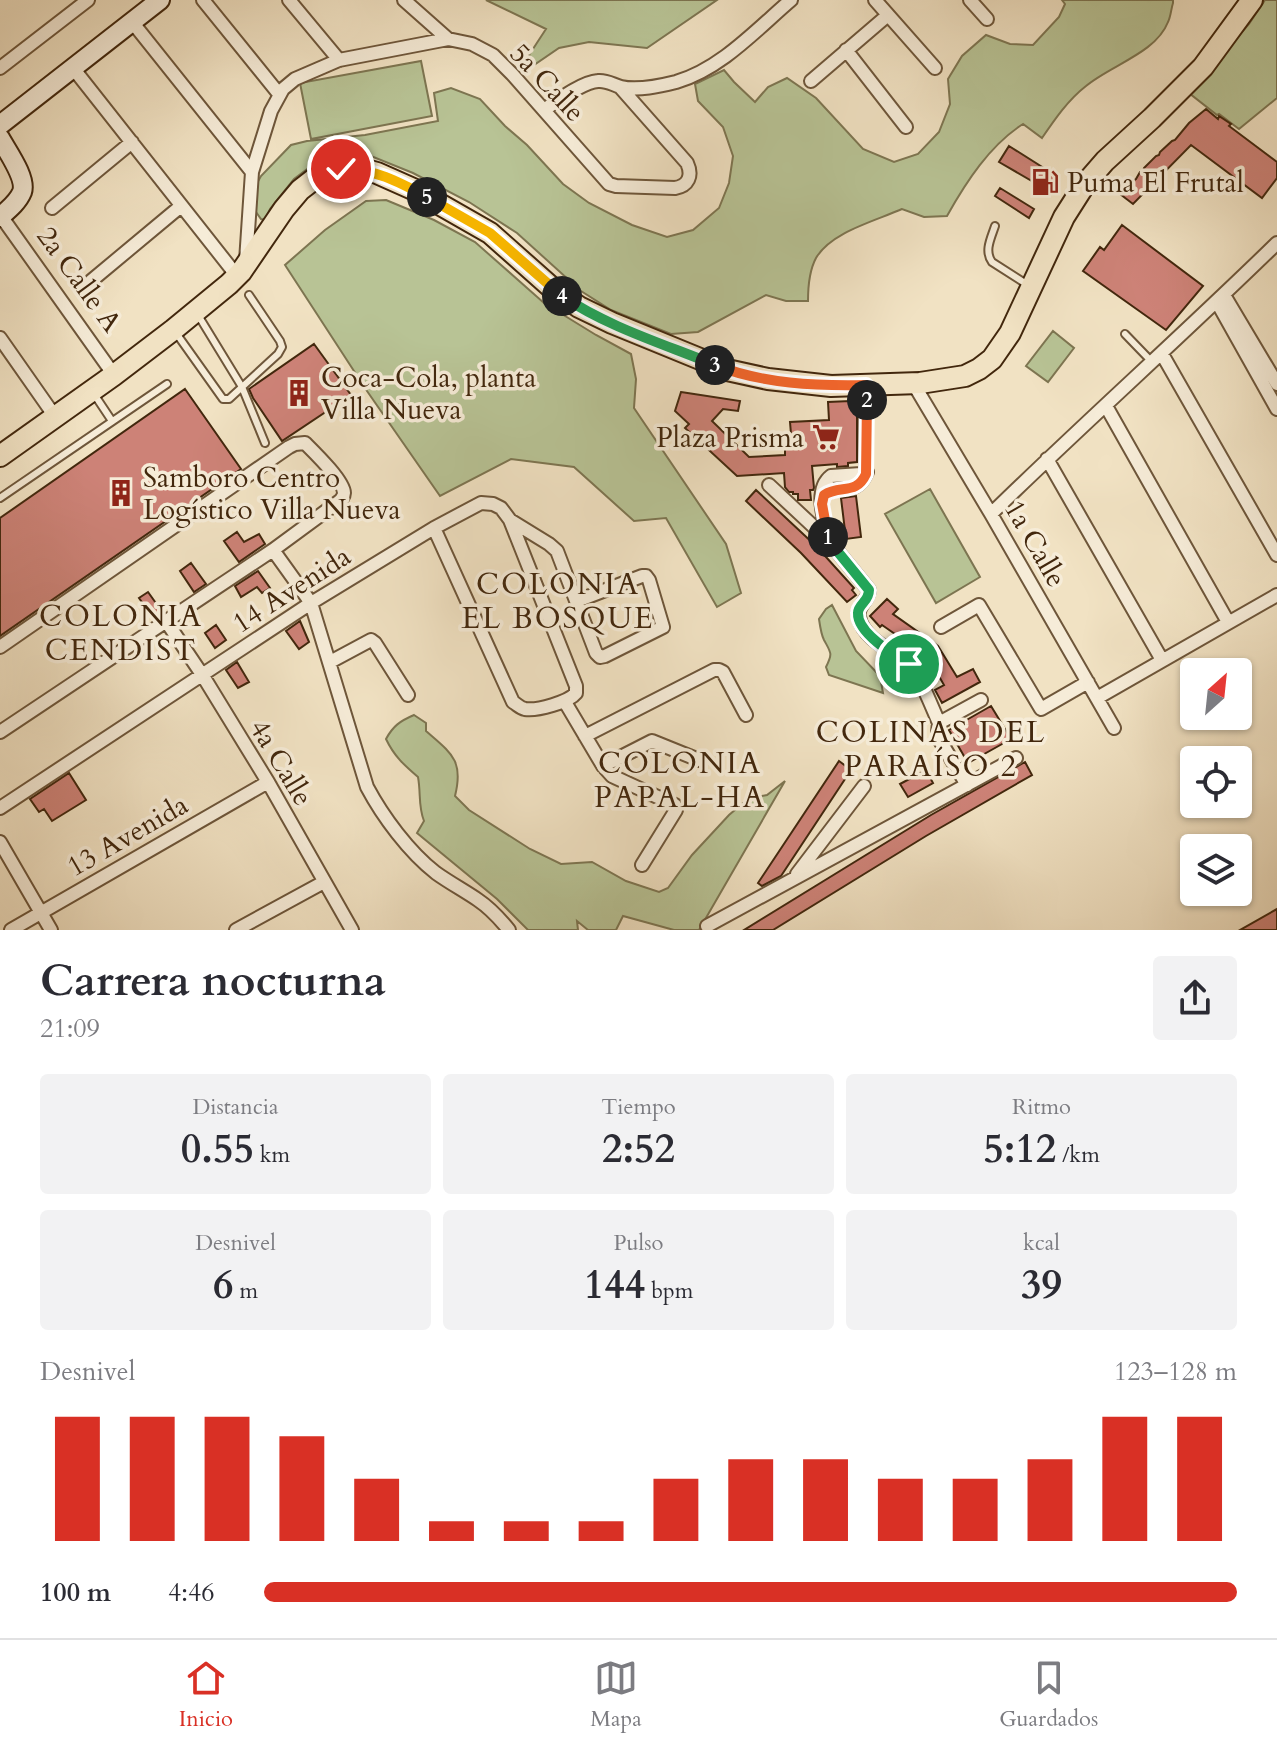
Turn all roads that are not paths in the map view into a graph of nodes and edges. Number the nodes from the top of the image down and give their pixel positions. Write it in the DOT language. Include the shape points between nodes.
graph roads {
  1 [pos="160,0"];
  2 [pos="203,0"];
  3 [pos="289,0"];
  4 [pos="404,0"];
  5 [pos="791,0"];
  6 [pos="875,0"];
  7 [pos="970,0"];
  8 [pos="1252,0"];
  9 [pos="81,2"];
  10 [pos="888,15"];
  11 [pos="987,19"];
  12 [pos="133,23"];
  13 [pos="448,39"];
  14 [pos="846,50"];
  15 [pos="339,60"];
  16 [pos="0,68"];
  17 [pos="73,68"];
  18 [pos="935,68"];
  19 [pos="811,81"];
  20 [pos="620,87"];
  21 [pos="279,94"];
  22 [pos="544,110"];
  23 [pos="0,125"];
  24 [pos="906,127"];
  25 [pos="0,138"];
  26 [pos="132,142"];
  27 [pos="252,172"];
  28 [pos="181,206"];
  29 [pos="52,208"];
  30 [pos="0,216"];
  31 [pos="995,226"];
  32 [pos="1277,243"];
  33 [pos="241,270"];
  34 [pos="91,281"];
  35 [pos="1031,287"];
  36 [pos="249,295"];
  37 [pos="1220,299"];
  38 [pos="196,312"];
  39 [pos="173,330"];
  40 [pos="1125,334"];
  41 [pos="0,338"];
  42 [pos="1158,358"];
  43 [pos="114,375"];
  44 [pos="913,383"];
  45 [pos="167,384"];
  46 [pos="1277,384"];
  47 [pos="866,385"];
  48 [pos="242,387"];
  49 [pos="92,391"];
  50 [pos="1106,406"];
  51 [pos="1277,409"];
  52 [pos="56,418"];
  53 [pos="112,421"];
  54 [pos="265,443"];
  55 [pos="0,456"];
  56 [pos="1047,459"];
  57 [pos="769,485"];
  58 [pos="0,498"];
  59 [pos="822,500"];
  60 [pos="794,507"];
  61 [pos="991,514"];
  62 [pos="510,520"];
  63 [pos="434,528"];
  64 [pos="829,541"];
  65 [pos="273,550"];
  66 [pos="1277,555"];
  67 [pos="1277,595"];
  68 [pos="577,601"];
  69 [pos="311,603"];
  70 [pos="166,621"];
  71 [pos="1228,622"];
  72 [pos="941,627"];
  73 [pos="0,647"];
  74 [pos="1162,660"];
  75 [pos="330,662"];
  76 [pos="203,676"];
  77 [pos="1088,682"];
  78 [pos="408,695"];
  79 [pos="1097,698"];
  80 [pos="981,700"];
  81 [pos="565,702"];
  82 [pos="746,715"];
  83 [pos="939,723"];
  84 [pos="1114,728"];
  85 [pos="0,732"];
  86 [pos="585,736"];
  87 [pos="1016,758"];
  88 [pos="699,760"];
  89 [pos="603,766"];
  90 [pos="268,782"];
  91 [pos="967,785"];
  92 [pos="864,786"];
  93 [pos="1,805"];
  94 [pos="0,842"];
  95 [pos="642,865"];
  96 [pos="793,879"];
  97 [pos="324,882"];
  98 [pos="41,912"];
  99 [pos="707,926"];
  100 [pos="11,930"];
  101 [pos="51,930"];
  102 [pos="236,930"];
  103 [pos="352,930"];
  104 [pos="509,930"];
  1 -- 12 [label="street"];
  2 -- 21 [label="street"];
  3 -- 15 [label="street"];
  4 -- 13 [label="street, 5a Calle"];
  5 -- 20 [label="street" via="732,51 692,76 644,88"];
  6 -- 10 [label="street"];
  7 -- 11 [label="street"];
  8 -- 35 [label="main road" via="1195,75 1085,184"];
  9 -- 16 [label="street"];
  10 -- 14 [label="street"];
  10 -- 18 [label="street"];
  12 -- 17 [label="street"];
  12 -- 27 [label="street"];
  13 -- 15 [label="street"];
  13 -- 22 [label="street, 5a Calle" via="493,55"];
  14 -- 19 [label="street"];
  14 -- 24 [label="street"];
  15 -- 21 [label="street" via="295,79"];
  17 -- 23 [label="street"];
  17 -- 26 [label="street"];
  20 -- 22 [label="street" via="590,82"];
  20 -- 22 [label="street, 5a Calle" via="687,163 689,178 682,186 609,184"];
  21 -- 27 [label="street"];
  25 -- 30 [label="street" via="23,185 19,198"];
  26 -- 28 [label="street"];
  26 -- 29 [label="street"];
  27 -- 33 [label="street"];
  28 -- 33 [label="street"];
  28 -- 34 [label="street"];
  30 -- 43 [label="street, 2a Calle A"];
  31 -- 35 [label="lane" via="989,257"];
  32 -- 37 [label="street"];
  33 -- 38 [label="main road"];
  33 -- 47 [label="main road" via="308,182 329,172 366,170 473,222 559,294 612,323 746,375"];
  35 -- 44 [label="main road" via="1010,333 986,364 965,376"];
  36 -- 48 [label="lane" via="282,347"];
  37 -- 42 [label="street"];
  37 -- 46 [label="street"];
  37 -- 51 [label="street"];
  38 -- 39 [label="main road"];
  38 -- 48 [label="lane"];
  39 -- 43 [label="main road"];
  39 -- 48 [label="lane" via="223,399"];
  40 -- 42 [label="lane"];
  41 -- 52 [label="street"];
  42 -- 50 [label="street"];
  42 -- 66 [label="street"];
  43 -- 49 [label="main road"];
  44 -- 47 [label="main road"];
  44 -- 61 [label="street, 1a Calle"];
  45 -- 53 [label="lane"];
  47 -- 59 [label="street" via="867,472 831,476 824,482"];
  48 -- 54 [label="lane"];
  49 -- 52 [label="main road"];
  49 -- 53 [label="lane"];
  50 -- 56 [label="street"];
  50 -- 71 [label="street"];
  52 -- 55 [label="main road"];
  53 -- 58 [label="lane"];
  56 -- 61 [label="street"];
  56 -- 74 [label="street"];
  57 -- 60 [label="street"];
  59 -- 60 [label="street"];
  59 -- 64 [label="street"];
  60 -- 64 [label="street"];
  61 -- 77 [label="street, 1a Calle"];
  62 -- 63 [label="street, 14 Avenida" via="501,508 481,503"];
  62 -- 68 [label="street" via="557,551"];
  62 -- 81 [label="street" via="576,686"];
  63 -- 69 [label="street, 14 Avenida"];
  63 -- 81 [label="street" via="513,702 532,709"];
  64 -- 83 [label="street" via="869,590 859,609 861,624 876,642 912,667"];
  65 -- 69 [label="street"];
  65 -- 70 [label="street"];
  65 -- 73 [label="street" via="344,495 326,464 305,443 295,444"];
  67 -- 71 [label="street"];
  68 -- 68 [label="street" via="600,657 663,627 646,576"];
  69 -- 75 [label="street"];
  69 -- 76 [label="street, 14 Avenida"];
  70 -- 76 [label="street, 4a Calle"];
  70 -- 85 [label="street"];
  71 -- 74 [label="street"];
  72 -- 77 [label="street" via="979,605 1041,709"];
  74 -- 79 [label="street"];
  75 -- 78 [label="street" via="371,640"];
  75 -- 104 [label="street" via="378,809 433,871 479,900"];
  76 -- 90 [label="street, 4a Calle"];
  76 -- 93 [label="street, 14 Avenida"];
  77 -- 79 [label="street, 1a Calle"];
  79 -- 84 [label="street, 1a Calle"];
  80 -- 83 [label="street"];
  81 -- 86 [label="street"];
  82 -- 86 [label="street" via="723,672 714,670"];
  83 -- 91 [label="street" via="939,739"];
  86 -- 89 [label="street"];
  87 -- 91 [label="street"];
  88 -- 89 [label="street" via="652,741"];
  89 -- 95 [label="street" via="621,781 675,805"];
  90 -- 97 [label="street, 4a Calle"];
  90 -- 98 [label="street, 13 Avenida"];
  91 -- 96 [label="street"];
  92 -- 96 [label="street"];
  94 -- 98 [label="street"];
  96 -- 99 [label="street"];
  97 -- 102 [label="street"];
  97 -- 103 [label="street, 4a Calle"];
  98 -- 100 [label="street, 13 Avenida"];
  98 -- 101 [label="street"];
}
